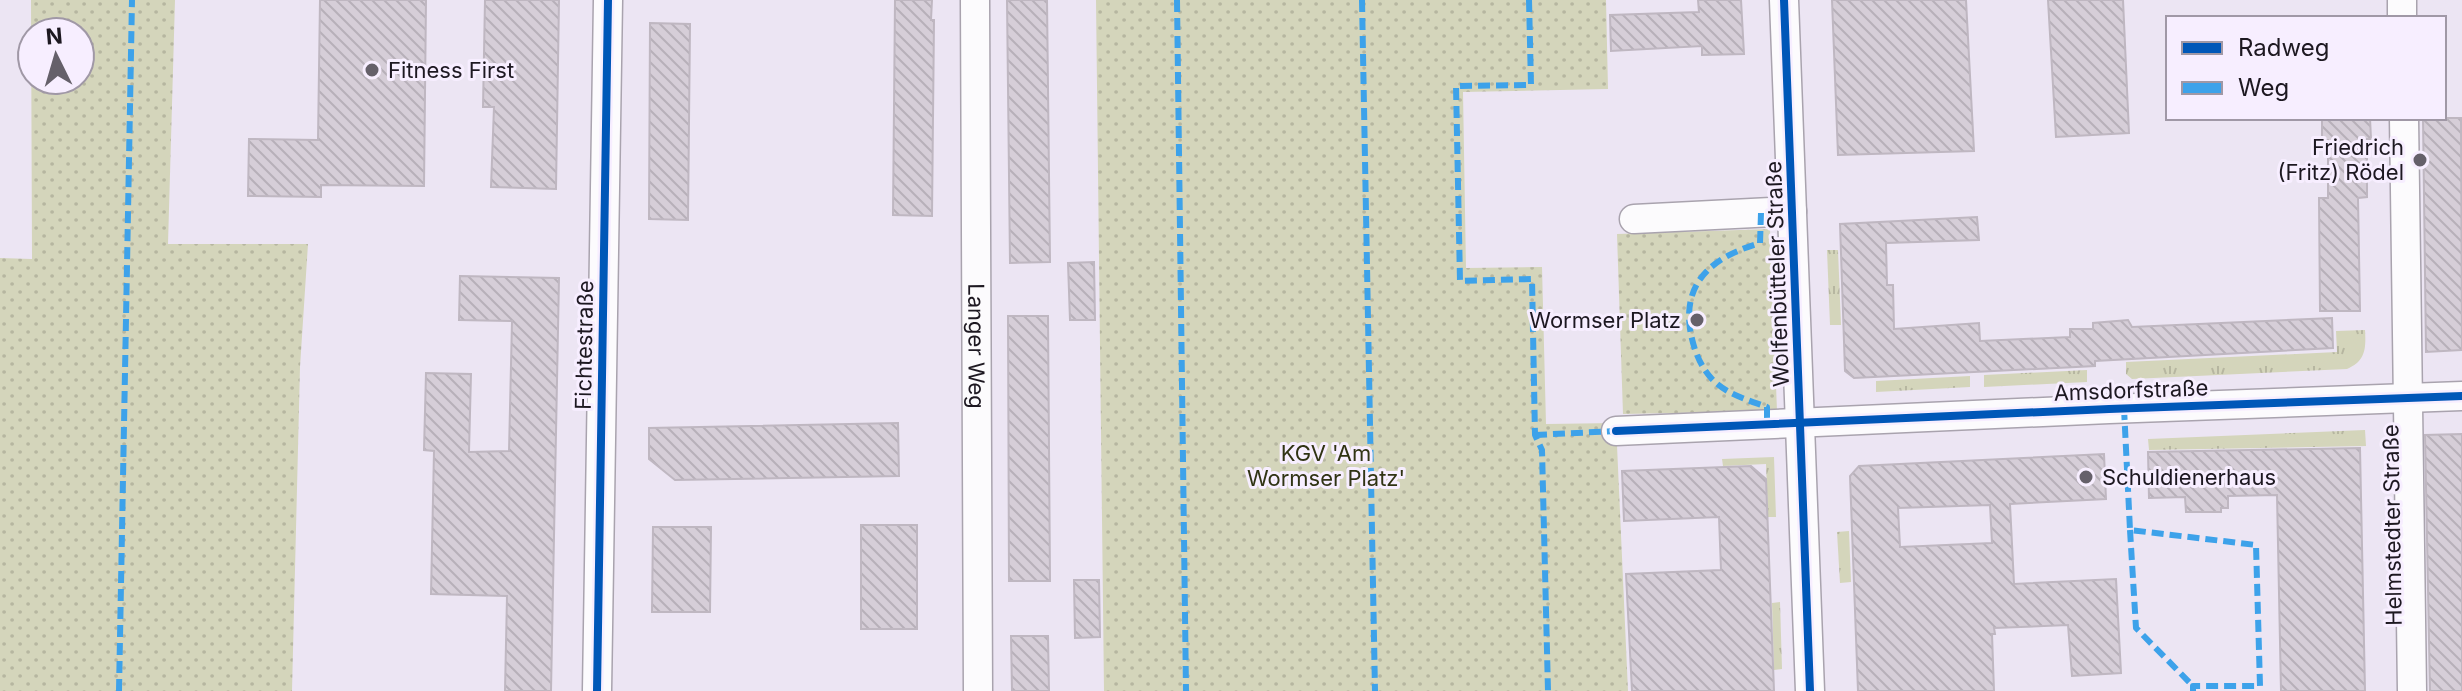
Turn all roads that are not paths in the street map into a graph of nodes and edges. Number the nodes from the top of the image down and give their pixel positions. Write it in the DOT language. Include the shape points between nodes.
graph roads {
  1 [pos="608,0"];
  2 [pos="975,0"];
  3 [pos="1784,0"];
  4 [pos="2404,120"];
  5 [pos="1792,211"];
  6 [pos="1634,219"];
  7 [pos="2462,396"];
  8 [pos="2408,397"];
  9 [pos="1802,422"];
  10 [pos="1616,431"];
  11 [pos="597,691"];
  12 [pos="978,691"];
  13 [pos="1810,691"];
  14 [pos="2412,691"];
  1 -- 11 [label="street, Fichtestraße"];
  2 -- 12 [label="street, Langer Weg"];
  3 -- 5 [label="street, Wolfenbütteler Straße"];
  4 -- 8 [label="street, Helmstedter Straße"];
  5 -- 6 [label="street"];
  5 -- 9 [label="street, Wolfenbütteler Straße"];
  7 -- 8 [label="street, Amsdorfstraße"];
  8 -- 9 [label="street, Amsdorfstraße"];
  8 -- 14 [label="street, Helmstedter Straße"];
  9 -- 10 [label="street"];
  9 -- 13 [label="street, Wolfenbütteler Straße"];
}
